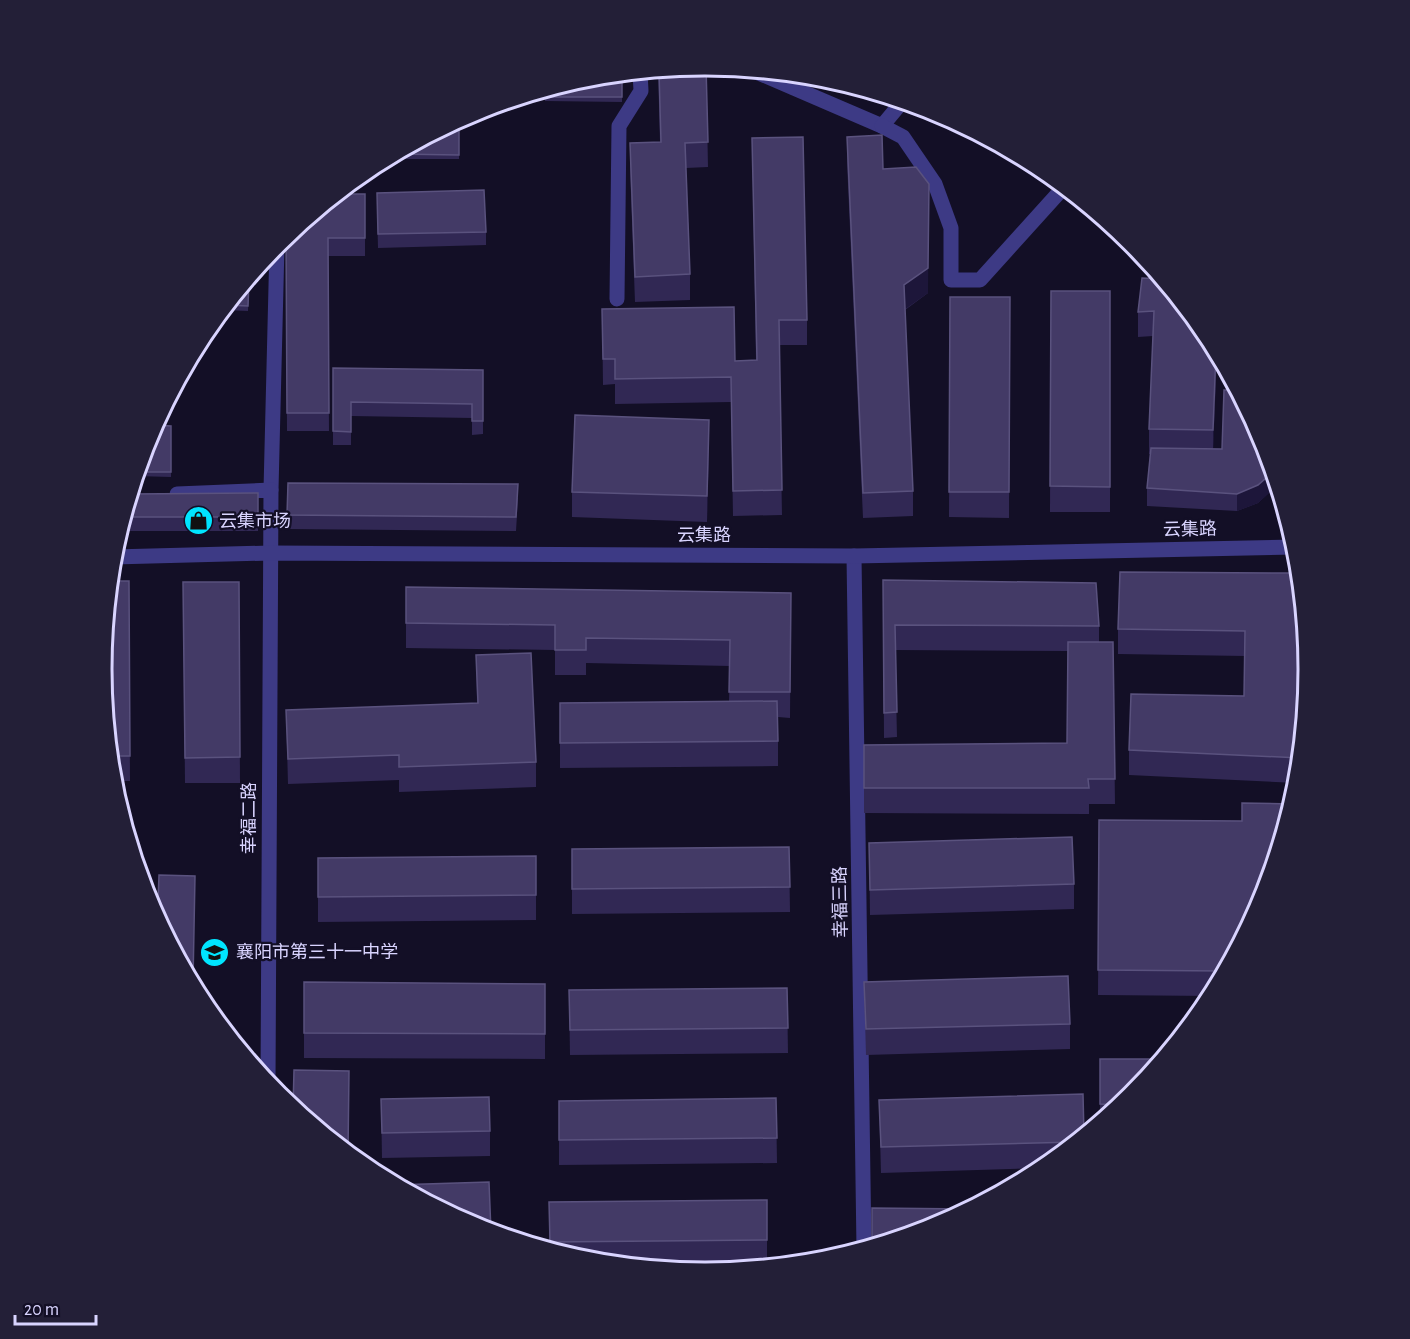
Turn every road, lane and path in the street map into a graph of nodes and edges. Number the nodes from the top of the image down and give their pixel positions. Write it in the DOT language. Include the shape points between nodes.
graph roads {
  1 [pos="640,81"];
  2 [pos="779,82"];
  3 [pos="897,108"];
  4 [pos="882,126"];
  5 [pos="1058,193"];
  6 [pos="277,260"];
  7 [pos="617,299"];
  8 [pos="271,490"];
  9 [pos="165,495"];
  10 [pos="1285,547"];
  11 [pos="270,553"];
  12 [pos="854,556"];
  13 [pos="123,557"];
  14 [pos="268,1070"];
  15 [pos="864,1240"];
  1 -- 7 [label="street" via="641,91 620,126"];
  2 -- 4 [label="street"];
  3 -- 4 [label="street"];
  4 -- 5 [label="street" via="903,137 934,184 951,228 951,280 980,280"];
  6 -- 8 [label="street, 幸福二路"];
  8 -- 9 [label="street"];
  8 -- 11 [label="street, 幸福二路"];
  10 -- 12 [label="street, 云集路"];
  11 -- 12 [label="street, 云集路"];
  11 -- 13 [label="street, 云集路"];
  11 -- 14 [label="street, 幸福二路"];
  12 -- 15 [label="street, 幸福三路"];
}
